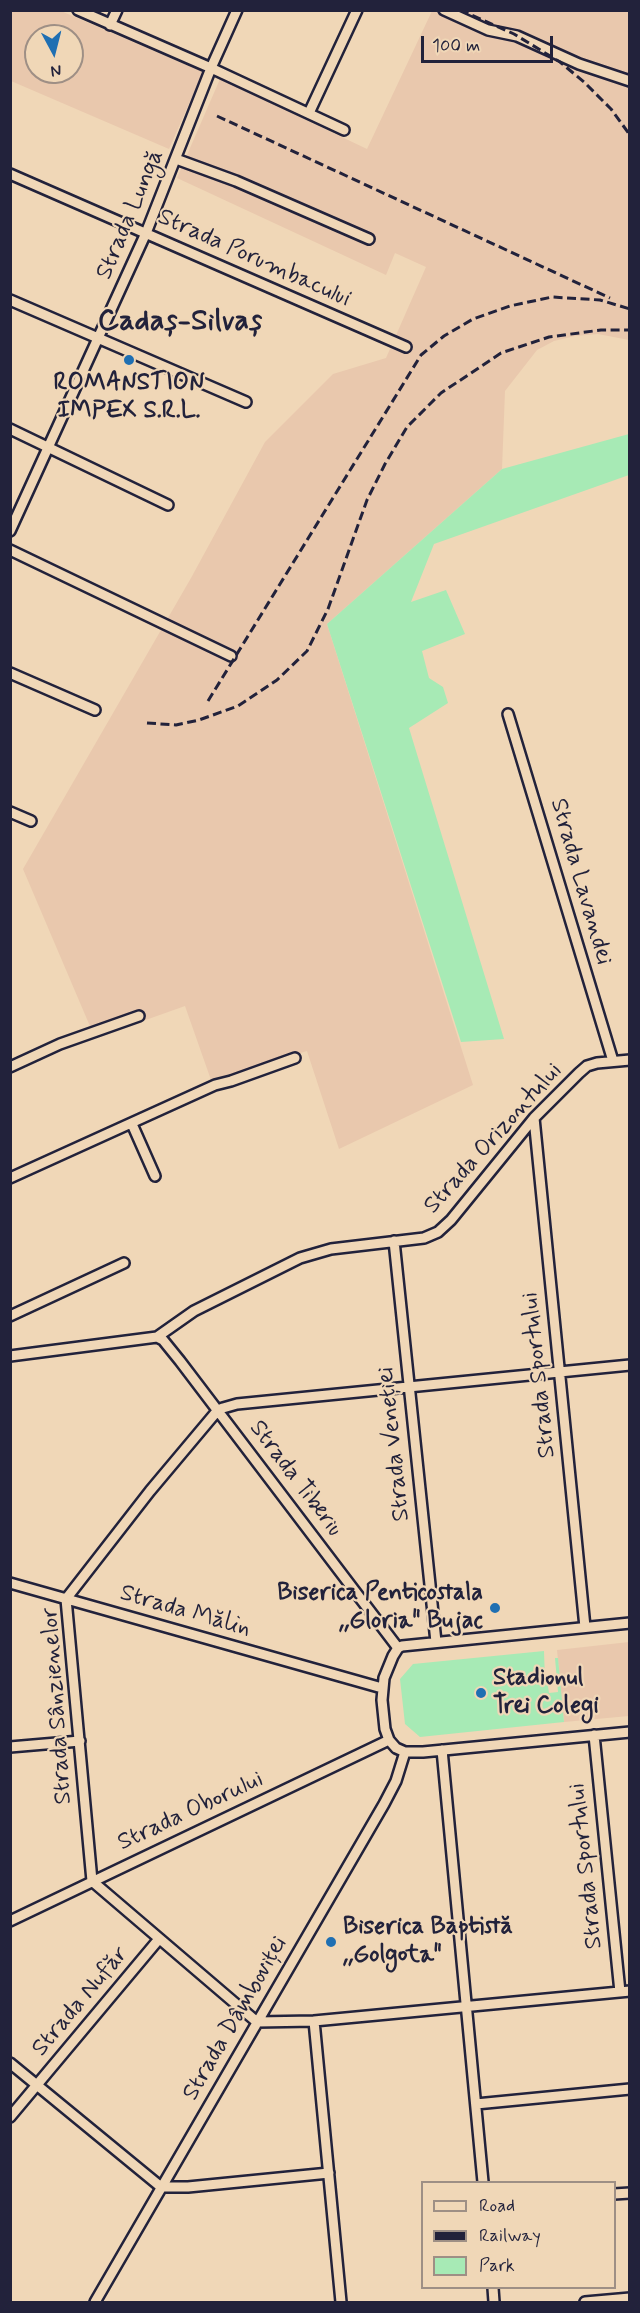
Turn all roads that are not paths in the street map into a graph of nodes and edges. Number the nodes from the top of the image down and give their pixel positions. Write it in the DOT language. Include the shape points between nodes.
graph roads {
  1 [pos="78,10"];
  2 [pos="117,10"];
  3 [pos="237,10"];
  4 [pos="357,10"];
  5 [pos="444,10"];
  6 [pos="110,24"];
  7 [pos="211,68"];
  8 [pos="630,81"];
  9 [pos="309,113"];
  10 [pos="344,130"];
  11 [pos="176,159"];
  12 [pos="10,174"];
  13 [pos="146,233"];
  14 [pos="369,239"];
  15 [pos="10,300"];
  16 [pos="98,337"];
  17 [pos="406,347"];
  18 [pos="246,402"];
  19 [pos="10,429"];
  20 [pos="49,447"];
  21 [pos="168,505"];
  22 [pos="10,531"];
  23 [pos="10,550"];
  24 [pos="231,656"];
  25 [pos="10,673"];
  26 [pos="95,710"];
  27 [pos="508,714"];
  28 [pos="10,812"];
  29 [pos="31,821"];
  30 [pos="139,1016"];
  31 [pos="295,1058"];
  32 [pos="630,1060"];
  33 [pos="613,1061"];
  34 [pos="10,1067"];
  35 [pos="534,1118"];
  36 [pos="132,1124"];
  37 [pos="155,1176"];
  38 [pos="10,1178"];
  39 [pos="394,1241"];
  40 [pos="124,1263"];
  41 [pos="10,1316"];
  42 [pos="157,1337"];
  43 [pos="12,1357"];
  44 [pos="630,1365"];
  45 [pos="560,1372"];
  46 [pos="408,1388"];
  47 [pos="218,1410"];
  48 [pos="10,1583"];
  49 [pos="66,1599"];
  50 [pos="630,1623"];
  51 [pos="585,1627"];
  52 [pos="436,1642"];
  53 [pos="398,1648"];
  54 [pos="382,1688"];
  55 [pos="630,1732"];
  56 [pos="594,1735"];
  57 [pos="389,1740"];
  58 [pos="80,1741"];
  59 [pos="10,1748"];
  60 [pos="442,1750"];
  61 [pos="405,1752"];
  62 [pos="92,1881"];
  63 [pos="10,1921"];
  64 [pos="159,1939"];
  65 [pos="625,1991"];
  66 [pos="467,2007"];
  67 [pos="314,2021"];
  68 [pos="257,2022"];
  69 [pos="10,2063"];
  70 [pos="37,2085"];
  71 [pos="630,2089"];
  72 [pos="476,2104"];
  73 [pos="10,2117"];
  74 [pos="329,2173"];
  75 [pos="483,2181"];
  76 [pos="161,2187"];
  77 [pos="630,2298"];
  78 [pos="95,2302"];
  79 [pos="340,2302"];
  80 [pos="585,2302"];
  1 -- 6 [label="street"];
  2 -- 6 [label="street"];
  3 -- 7 [label="street, Strada Lungă"];
  4 -- 9 [label="street"];
  5 -- 8 [label="street"];
  6 -- 7 [label="street"];
  7 -- 9 [label="street"];
  7 -- 11 [label="street, Strada Lungă"];
  9 -- 10 [label="street"];
  11 -- 13 [label="street, Strada Lungă"];
  11 -- 14 [label="street"];
  12 -- 13 [label="street, Strada Porumbacului"];
  13 -- 16 [label="street, Strada Lungă"];
  13 -- 17 [label="street, Strada Porumbacului"];
  15 -- 16 [label="street"];
  16 -- 18 [label="street"];
  16 -- 20 [label="street, Strada Lungă"];
  19 -- 20 [label="street"];
  20 -- 21 [label="street"];
  20 -- 22 [label="street, Strada Lungă"];
  23 -- 24 [label="street"];
  25 -- 26 [label="street"];
  27 -- 33 [label="street, Strada Lavandei"];
  28 -- 29 [label="street"];
  30 -- 34 [label="street" via="60,1044"];
  31 -- 36 [label="street" via="215,1085"];
  32 -- 33 [label="street, Strada Orizontului"];
  33 -- 35 [label="street, Strada Orizontului" via="587,1066"];
  35 -- 39 [label="street, Strada Orizontului" via="444,1228 424,1238"];
  35 -- 45 [label="street, Strada Sportului"];
  36 -- 37 [label="street"];
  36 -- 38 [label="street"];
  39 -- 42 [label="street, Strada Orizontului" via="331,1249 300,1258 194,1311"];
  39 -- 46 [label="street, Strada Veneției"];
  40 -- 41 [label="street"];
  42 -- 43 [label="street"];
  42 -- 47 [label="street, Strada Tiberiu"];
  44 -- 45 [label="street"];
  45 -- 46 [label="street"];
  45 -- 51 [label="street, Strada Sportului"];
  46 -- 47 [label="street" via="237,1404"];
  46 -- 52 [label="street, Strada Veneției"];
  47 -- 49 [label="street, Strada Sânzienelor"];
  47 -- 53 [label="street, Strada Tiberiu"];
  48 -- 49 [label="street, Strada Mălin"];
  49 -- 54 [label="street, Strada Mălin"];
  49 -- 58 [label="street, Strada Sânzienelor"];
  50 -- 51 [label="street"];
  51 -- 52 [label="street"];
  52 -- 53 [label="street"];
  53 -- 54 [label="street"];
  54 -- 57 [label="street"];
  55 -- 56 [label="street"];
  56 -- 60 [label="street"];
  56 -- 65 [label="street, Strada Sportului"];
  57 -- 61 [label="street"];
  57 -- 62 [label="street, Strada Oborului"];
  58 -- 59 [label="street"];
  58 -- 62 [label="street, Strada Sânzienelor"];
  60 -- 61 [label="street"];
  60 -- 66 [label="street"];
  61 -- 68 [label="street, Strada Dâmboviței" via="384,1804"];
  62 -- 63 [label="street, Strada Oborului"];
  62 -- 64 [label="street"];
  64 -- 68 [label="street"];
  64 -- 70 [label="street, Strada Nufăr"];
  65 -- 66 [label="street"];
  66 -- 67 [label="street"];
  66 -- 72 [label="street"];
  67 -- 68 [label="street"];
  67 -- 74 [label="street"];
  68 -- 76 [label="street, Strada Dâmboviței"];
  69 -- 70 [label="street"];
  70 -- 73 [label="street, Strada Nufăr"];
  70 -- 76 [label="street"];
  71 -- 72 [label="street"];
  72 -- 75 [label="street"];
  74 -- 76 [label="street"];
  74 -- 79 [label="street"];
  76 -- 78 [label="street, Strada Dâmboviței"];
  77 -- 80 [label="street"];
}
